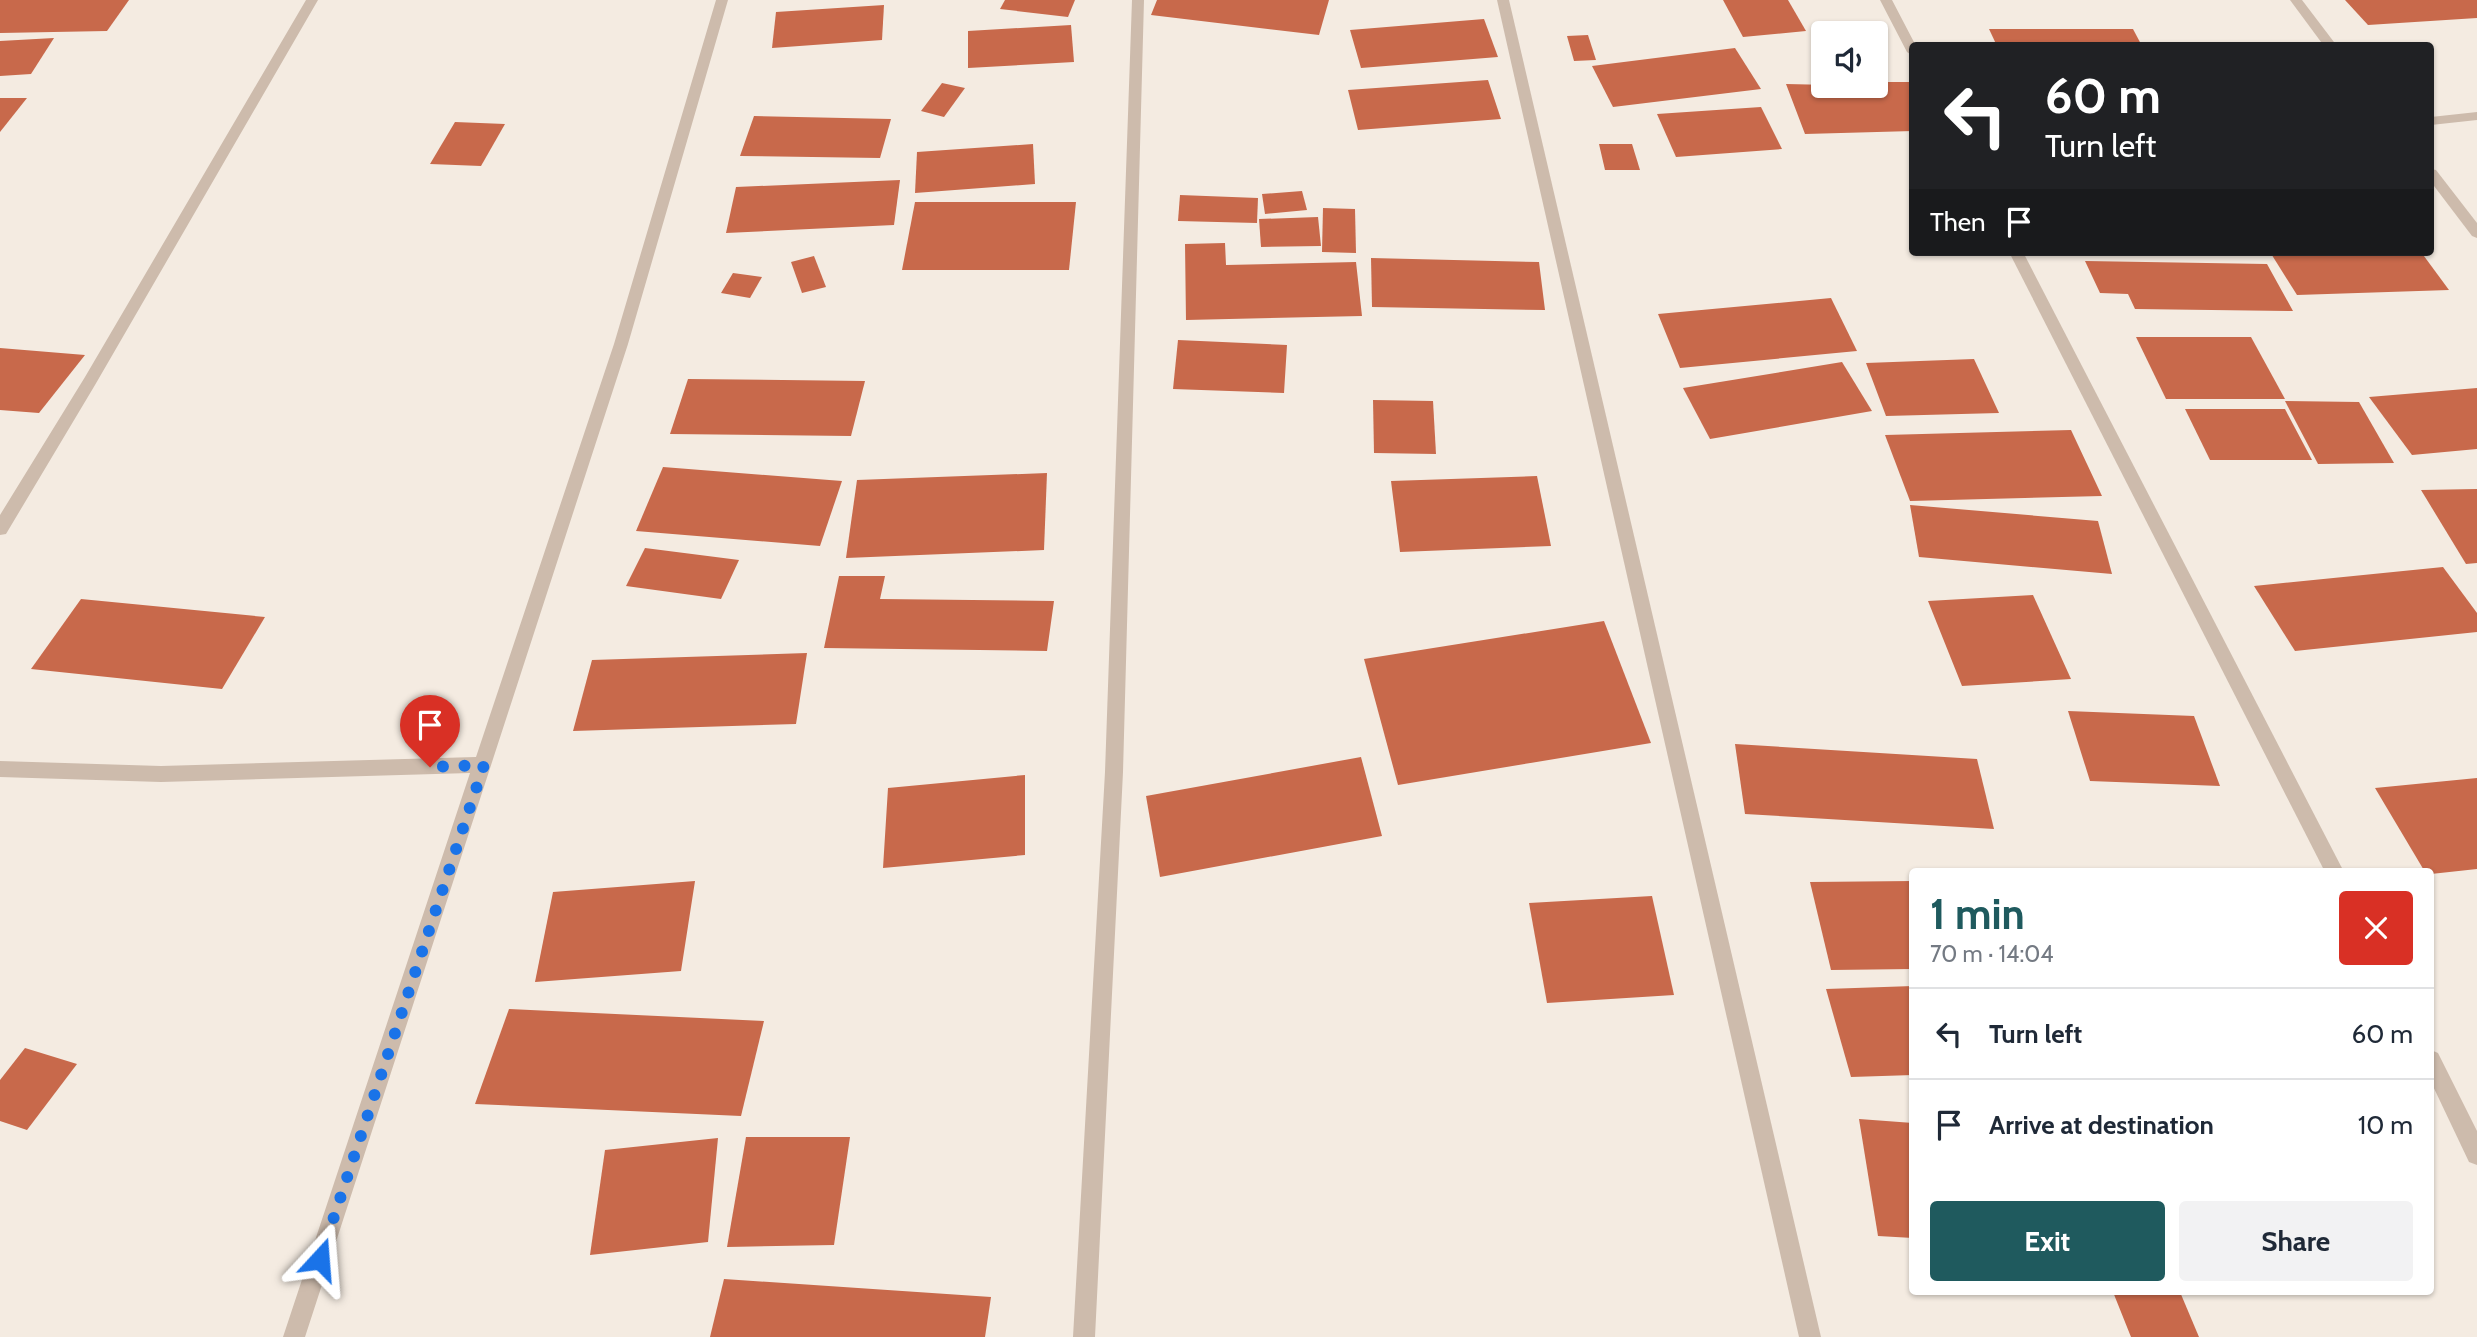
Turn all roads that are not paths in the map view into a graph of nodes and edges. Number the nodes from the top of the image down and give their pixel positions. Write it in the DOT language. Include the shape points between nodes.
graph roads {
  1 [pos="312,0"];
  2 [pos="722,0"];
  3 [pos="1138,0"];
  4 [pos="1503,0"];
  5 [pos="1886,0"];
  6 [pos="2296,0"];
  7 [pos="2328,42"];
  8 [pos="1909,44"];
  9 [pos="2477,116"];
  10 [pos="2434,121"];
  11 [pos="2434,177"];
  12 [pos="2477,233"];
  13 [pos="2018,256"];
  14 [pos="0,529"];
  15 [pos="484,765"];
  16 [pos="0,769"];
  17 [pos="2333,868"];
  18 [pos="2434,1066"];
  19 [pos="2477,1154"];
  20 [pos="294,1337"];
  21 [pos="1084,1337"];
  22 [pos="1810,1337"];
  1 -- 14 [label="street"];
  2 -- 15 [label="street" via="621,344"];
  3 -- 21 [label="street" via="1114,772"];
  4 -- 22 [label="street"];
  5 -- 8 [label="street"];
  6 -- 7 [label="street"];
  9 -- 10 [label="street"];
  11 -- 12 [label="street"];
  13 -- 17 [label="street"];
  15 -- 16 [label="street" via="161,774"];
  15 -- 20 [label="street"];
  18 -- 19 [label="street"];
}
